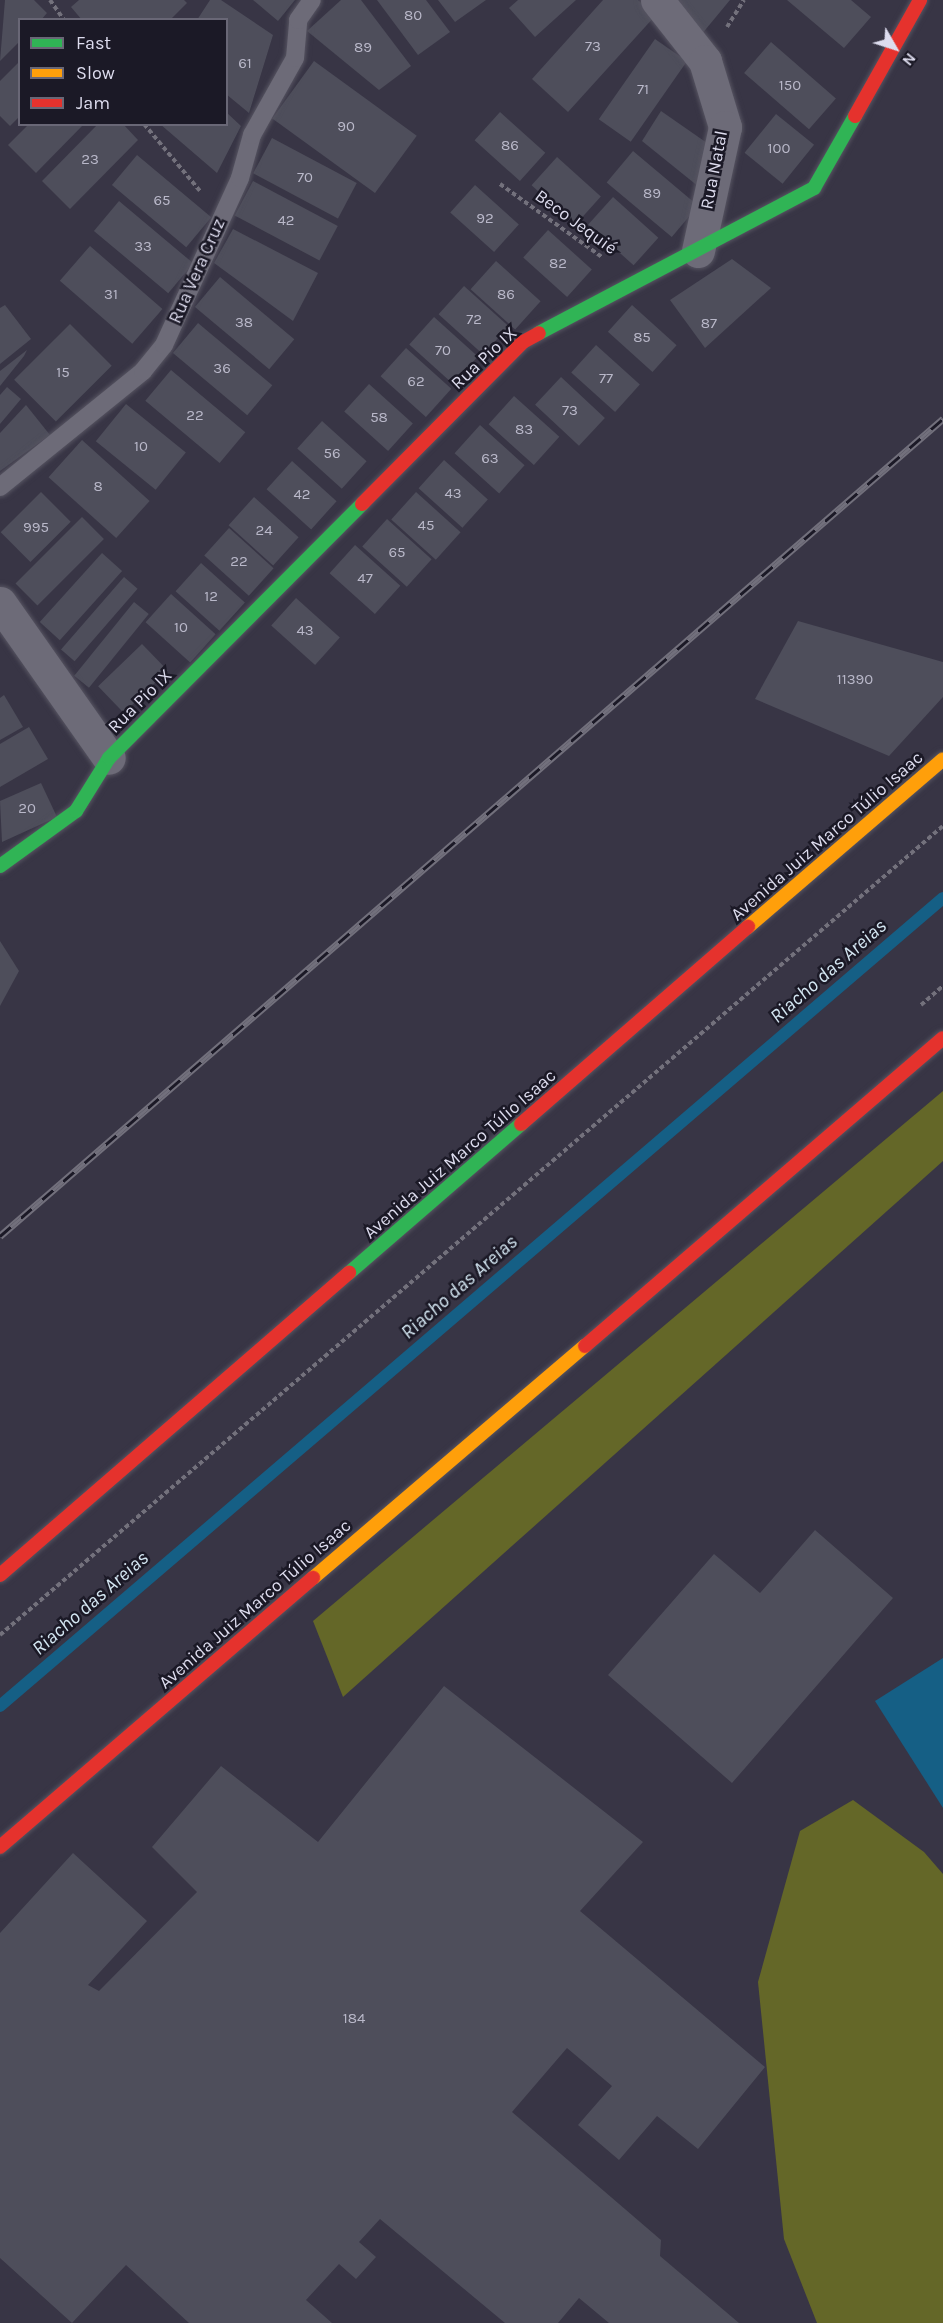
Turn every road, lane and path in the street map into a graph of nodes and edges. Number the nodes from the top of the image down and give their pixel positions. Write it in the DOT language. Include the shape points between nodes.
graph roads {
  1 [pos="50,0"];
  2 [pos="312,0"];
  3 [pos="657,0"];
  4 [pos="920,0"];
  5 [pos="63,18"];
  6 [pos="146,126"];
  7 [pos="500,184"];
  8 [pos="222,217"];
  9 [pos="699,251"];
  10 [pos="636,281"];
  11 [pos="0,487"];
  12 [pos="0,603"];
  13 [pos="109,758"];
  14 [pos="943,759"];
  15 [pos="943,826"];
  16 [pos="0,866"];
  17 [pos="943,1038"];
  18 [pos="0,1575"];
  19 [pos="0,1635"];
  20 [pos="0,1847"];
  1 -- 5 [label="path"];
  2 -- 8 [label="lane, Rua Vera Cruz" via="298,20 295,58 252,135"];
  3 -- 9 [label="street, Rua Natal" via="705,61 725,127"];
  4 -- 9 [label="main road, Rua Pio IX" via="814,188"];
  6 -- 8 [label="path"];
  7 -- 10 [label="path, Beco Jequié"];
  8 -- 11 [label="lane, Rua Vera Cruz" via="164,345 143,371"];
  9 -- 10 [label="main road, Rua Pio IX"];
  10 -- 13 [label="main road, Rua Pio IX" via="523,342"];
  12 -- 13 [label="street"];
  13 -- 16 [label="main road, Rua Pio IX" via="76,811"];
  14 -- 18 [label="main road, Avenida Juiz Marco Túlio Isaac"];
  15 -- 19 [label="path"];
  17 -- 20 [label="main road, Avenida Juiz Marco Túlio Isaac"];
}
